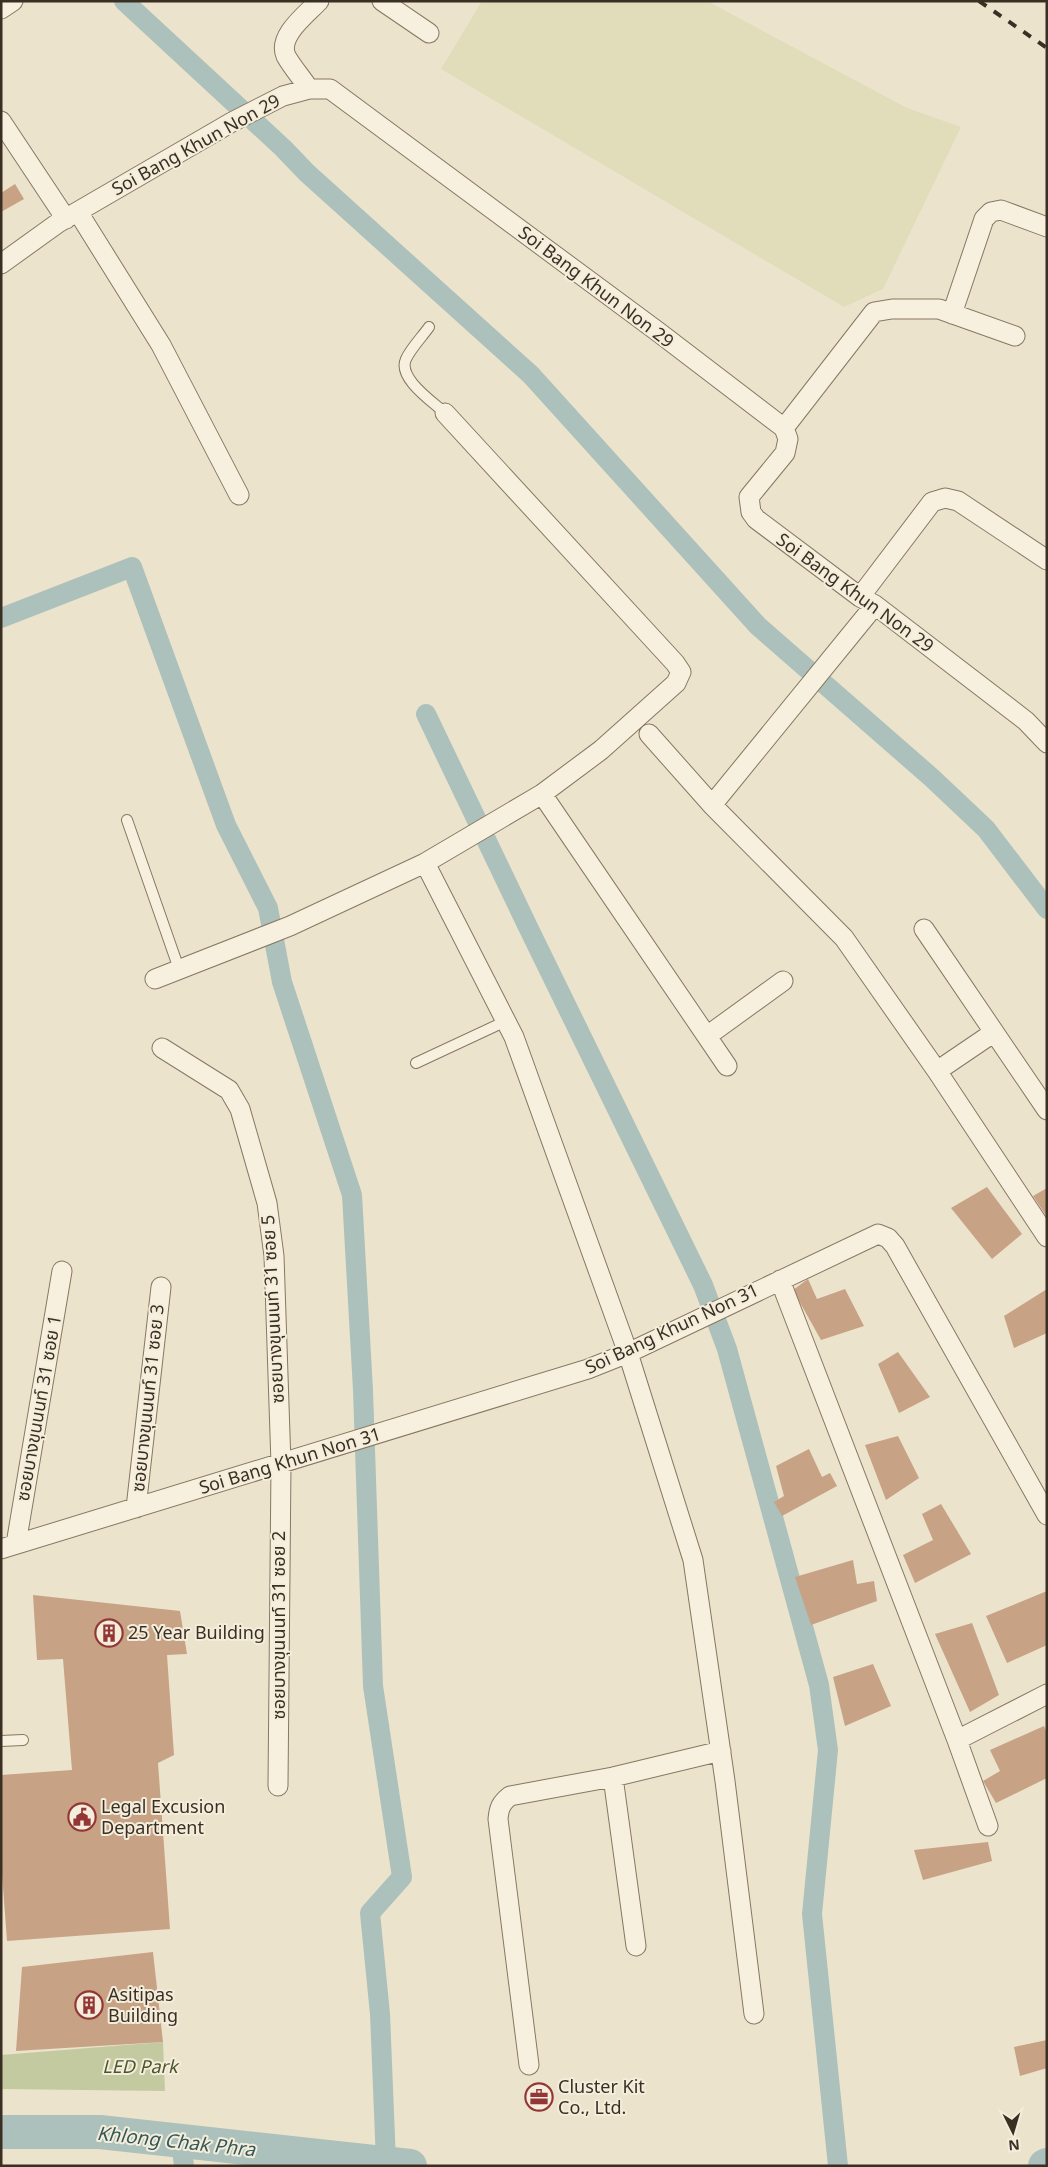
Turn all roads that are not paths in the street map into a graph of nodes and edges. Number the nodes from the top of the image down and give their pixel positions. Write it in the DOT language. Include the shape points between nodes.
graph roads {
  1 [pos="13,1"];
  2 [pos="319,1"];
  3 [pos="382,1"];
  4 [pos="1,9"];
  5 [pos="429,33"];
  6 [pos="309,89"];
  7 [pos="1,121"];
  8 [pos="72,216"];
  9 [pos="1047,227"];
  10 [pos="1,264"];
  11 [pos="952,314"];
  12 [pos="429,327"];
  13 [pos="1015,336"];
  14 [pos="445,413"];
  15 [pos="784,428"];
  16 [pos="239,495"];
  17 [pos="1044,553"];
  18 [pos="867,601"];
  19 [pos="649,734"];
  20 [pos="1047,743"];
  21 [pos="542,794"];
  22 [pos="712,805"];
  23 [pos="127,820"];
  24 [pos="425,863"];
  25 [pos="924,929"];
  26 [pos="179,969"];
  27 [pos="155,979"];
  28 [pos="783,981"];
  29 [pos="506,1021"];
  30 [pos="993,1033"];
  31 [pos="707,1036"];
  32 [pos="162,1048"];
  33 [pos="416,1063"];
  34 [pos="727,1066"];
  35 [pos="937,1071"];
  36 [pos="1045,1105"];
  37 [pos="1047,1237"];
  38 [pos="62,1271"];
  39 [pos="780,1280"];
  40 [pos="161,1287"];
  41 [pos="628,1353"];
  42 [pos="280,1464"];
  43 [pos="136,1508"];
  44 [pos="1047,1515"];
  45 [pos="9,1547"];
  46 [pos="1047,1694"];
  47 [pos="23,1740"];
  48 [pos="957,1740"];
  49 [pos="1,1741"];
  50 [pos="721,1751"];
  51 [pos="613,1777"];
  52 [pos="278,1786"];
  53 [pos="988,1826"];
  54 [pos="636,1946"];
  55 [pos="754,2014"];
  56 [pos="528,2065"];
  1 -- 4 [label="street"];
  2 -- 6 [label="street" via="288,34 284,47"];
  3 -- 5 [label="street"];
  6 -- 8 [label="street, Soi Bang Khun Non 29" via="283,96 232,122"];
  6 -- 15 [label="street, Soi Bang Khun Non 29" via="330,88"];
  7 -- 8 [label="street"];
  8 -- 10 [label="street, Soi Bang Khun Non 29"];
  8 -- 16 [label="street" via="161,344"];
  9 -- 11 [label="street" via="1001,210 991,212 984,219"];
  11 -- 13 [label="street"];
  11 -- 15 [label="street" via="939,309 892,308 874,312"];
  12 -- 14 [label="lane" via="405,360 405,371 410,382"];
  14 -- 21 [label="street" via="681,672 676,683 601,750"];
  15 -- 18 [label="street, Soi Bang Khun Non 29" via="788,447 749,497 752,512 756,519"];
  17 -- 18 [label="street" via="958,501 945,498 932,502"];
  18 -- 20 [label="street, Soi Bang Khun Non 29" via="1026,720"];
  18 -- 22 [label="street"];
  19 -- 22 [label="street"];
  21 -- 24 [label="street"];
  21 -- 31 [label="street"];
  22 -- 35 [label="street" via="844,938"];
  23 -- 26 [label="lane"];
  24 -- 26 [label="street" via="290,926"];
  24 -- 29 [label="street"];
  25 -- 30 [label="street"];
  26 -- 27 [label="street"];
  28 -- 31 [label="street"];
  29 -- 33 [label="lane"];
  29 -- 41 [label="street"];
  30 -- 35 [label="street"];
  30 -- 36 [label="street"];
  31 -- 34 [label="street"];
  32 -- 42 [label="street, ซอยบางขุนนนท์ 31 ซอย 5" via="229,1090 240,1110 253,1150 274,1256"];
  35 -- 37 [label="street"];
  38 -- 45 [label="street, ซอยบางขุนนนท์ 31 ซอย 1"];
  39 -- 41 [label="street, Soi Bang Khun Non 31"];
  39 -- 44 [label="street, Soi Bang Khun Non 31" via="873,1236 888,1238"];
  39 -- 48 [label="street"];
  40 -- 43 [label="street, ซอยบางขุนนนท์ 31 ซอย 3"];
  41 -- 42 [label="street, Soi Bang Khun Non 31" via="588,1369"];
  41 -- 50 [label="street" via="693,1560"];
  42 -- 43 [label="street, Soi Bang Khun Non 31"];
  42 -- 52 [label="street, ซอยบางขุนนนท์ 31 ซอย 2"];
  43 -- 45 [label="street, Soi Bang Khun Non 31"];
  46 -- 48 [label="street"];
  47 -- 49 [label="lane"];
  48 -- 53 [label="street"];
  50 -- 51 [label="street"];
  50 -- 55 [label="street"];
  51 -- 54 [label="street"];
  51 -- 56 [label="street" via="510,1796 499,1808"];
}
